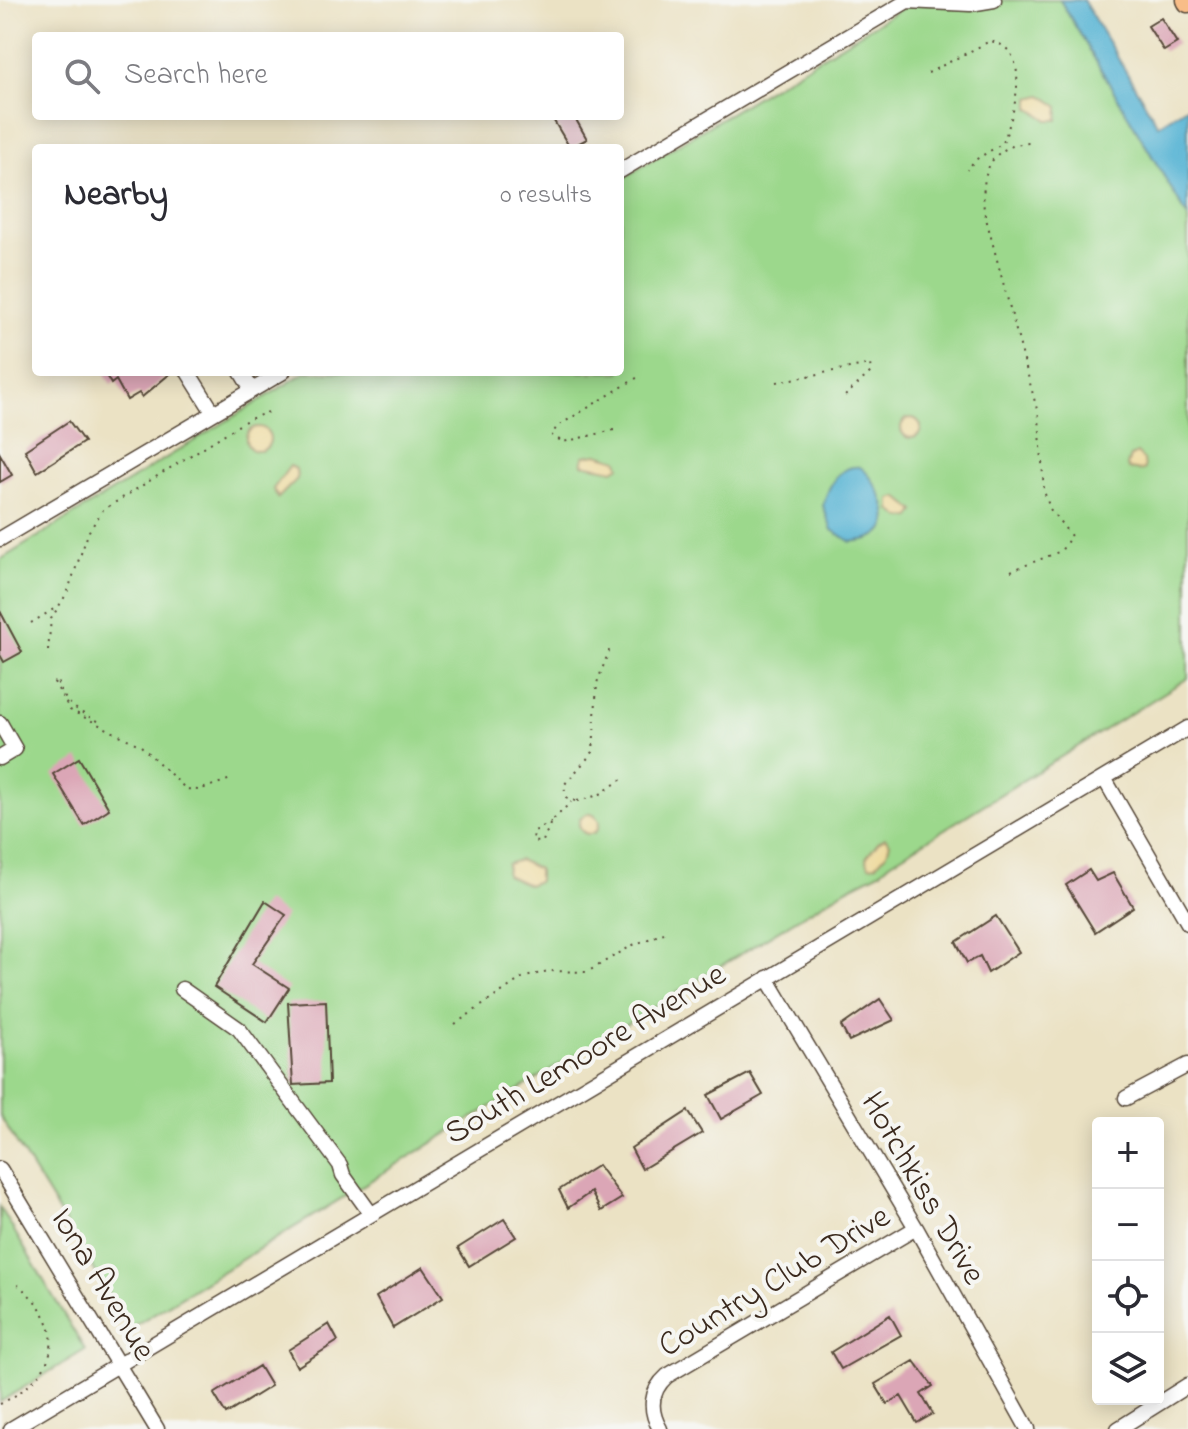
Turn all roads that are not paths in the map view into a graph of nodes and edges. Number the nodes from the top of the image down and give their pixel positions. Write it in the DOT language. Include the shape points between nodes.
graph roads {
  1 [pos="908,0"];
  2 [pos="994,0"];
  3 [pos="624,169"];
  4 [pos="190,376"];
  5 [pos="243,376"];
  6 [pos="276,376"];
  7 [pos="252,390"];
  8 [pos="213,412"];
  9 [pos="0,539"];
  10 [pos="0,723"];
  11 [pos="1188,728"];
  12 [pos="0,758"];
  13 [pos="1104,778"];
  14 [pos="1188,923"];
  15 [pos="767,978"];
  16 [pos="182,989"];
  17 [pos="1188,1065"];
  18 [pos="1126,1098"];
  19 [pos="0,1169"];
  20 [pos="371,1214"];
  21 [pos="916,1228"];
  22 [pos="120,1364"];
  23 [pos="1188,1385"];
  24 [pos="11,1429"];
  25 [pos="157,1429"];
  26 [pos="660,1429"];
  27 [pos="1028,1429"];
  28 [pos="1118,1429"];
  1 -- 2 [label="street"];
  1 -- 3 [label="street"];
  4 -- 8 [label="street"];
  5 -- 7 [label="street"];
  6 -- 7 [label="street"];
  7 -- 8 [label="street"];
  8 -- 9 [label="street"];
  10 -- 12 [label="street" via="15,749"];
  11 -- 13 [label="street, South Lemoore Avenue"];
  13 -- 14 [label="street"];
  13 -- 15 [label="street, South Lemoore Avenue"];
  15 -- 20 [label="street, South Lemoore Avenue"];
  15 -- 21 [label="street, Hotchkiss Drive"];
  16 -- 20 [label="street" via="239,1029"];
  17 -- 18 [label="street"];
  19 -- 22 [label="street, Iona Avenue"];
  20 -- 22 [label="street, South Lemoore Avenue"];
  21 -- 26 [label="street, Country Club Drive" via="660,1382 652,1402"];
  21 -- 27 [label="street, Hotchkiss Drive"];
  22 -- 24 [label="street, South Lemoore Avenue"];
  22 -- 25 [label="street, Iona Avenue"];
  23 -- 28 [label="street"];
}
